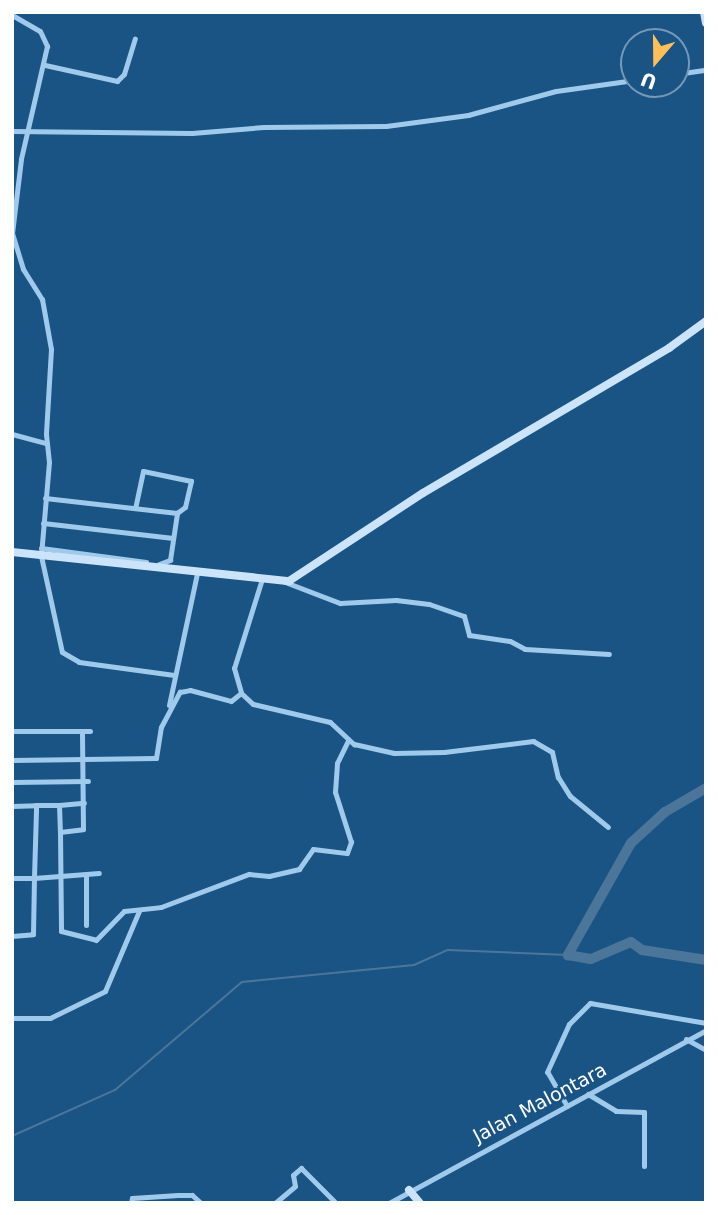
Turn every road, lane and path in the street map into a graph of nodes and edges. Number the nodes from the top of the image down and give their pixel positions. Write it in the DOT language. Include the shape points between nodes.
graph roads {
  1 [pos="704,12"];
  2 [pos="12,15"];
  3 [pos="706,23"];
  4 [pos="135,40"];
  5 [pos="45,65"];
  6 [pos="620,82"];
  7 [pos="28,128"];
  8 [pos="12,131"];
  9 [pos="12,233"];
  10 [pos="706,321"];
  11 [pos="12,434"];
  12 [pos="46,443"];
  13 [pos="45,498"];
  14 [pos="135,508"];
  15 [pos="177,513"];
  16 [pos="43,523"];
  17 [pos="173,538"];
  18 [pos="12,552"];
  19 [pos="41,552"];
  20 [pos="197,573"];
  21 [pos="261,582"];
  22 [pos="285,582"];
  23 [pos="610,654"];
  24 [pos="174,675"];
  25 [pos="241,693"];
  26 [pos="169,705"];
  27 [pos="12,731"];
  28 [pos="82,731"];
  29 [pos="90,731"];
  30 [pos="348,740"];
  31 [pos="81,757"];
  32 [pos="12,760"];
  33 [pos="85,781"];
  34 [pos="12,782"];
  35 [pos="84,803"];
  36 [pos="36,805"];
  37 [pos="59,805"];
  38 [pos="12,806"];
  39 [pos="608,827"];
  40 [pos="60,832"];
  41 [pos="99,873"];
  42 [pos="86,874"];
  43 [pos="60,876"];
  44 [pos="12,878"];
  45 [pos="34,878"];
  46 [pos="139,911"];
  47 [pos="86,925"];
  48 [pos="12,936"];
  49 [pos="12,1018"];
  50 [pos="706,1023"];
  51 [pos="706,1030"];
  52 [pos="686,1040"];
  53 [pos="706,1049"];
  54 [pos="588,1094"];
  55 [pos="567,1106"];
  56 [pos="644,1166"];
  57 [pos="409,1190"];
  58 [pos="131,1203"];
  59 [pos="201,1203"];
  60 [pos="275,1203"];
  61 [pos="336,1203"];
  62 [pos="389,1203"];
  63 [pos="420,1203"];
  1 -- 3 [label="street"];
  2 -- 5 [label="street" via="44,34"];
  4 -- 5 [label="street" via="124,74 117,81"];
  5 -- 7 [label="street"];
  6 -- 7 [label="street" via="556,91 468,115 379,127 264,127 192,133"];
  7 -- 8 [label="street"];
  7 -- 9 [label="street"];
  9 -- 12 [label="street" via="21,264 46,309 51,377"];
  10 -- 22 [label="street"];
  11 -- 12 [label="street"];
  12 -- 13 [label="street" via="50,455"];
  13 -- 14 [label="street"];
  13 -- 16 [label="street"];
  14 -- 15 [label="street"];
  14 -- 15 [label="street" via="140,476 146,471 191,481 185,507"];
  15 -- 17 [label="street"];
  16 -- 17 [label="street"];
  16 -- 19 [label="street"];
  17 -- 19 [label="street" via="165,564"];
  18 -- 19 [label="street"];
  19 -- 20 [label="street"];
  19 -- 24 [label="street" via="66,657"];
  20 -- 21 [label="street"];
  20 -- 24 [label="street"];
  21 -- 22 [label="street"];
  21 -- 25 [label="street" via="234,668"];
  22 -- 23 [label="street" via="340,603 396,600 429,604 464,616 469,635 510,641 525,649"];
  24 -- 26 [label="street"];
  25 -- 26 [label="street" via="231,701 185,690"];
  25 -- 30 [label="street" via="260,708 330,722"];
  26 -- 31 [label="street" via="156,758"];
  27 -- 28 [label="street"];
  28 -- 29 [label="street"];
  28 -- 31 [label="street"];
  30 -- 39 [label="street" via="367,748 411,754 533,741 552,751 558,777 570,796"];
  30 -- 46 [label="street" via="337,763 335,792 351,842 347,853 319,847 299,869 269,876 248,874 226,886"];
  31 -- 32 [label="street"];
  31 -- 33 [label="street"];
  33 -- 34 [label="street"];
  33 -- 35 [label="street"];
  35 -- 37 [label="street"];
  35 -- 40 [label="street" via="83,829"];
  36 -- 37 [label="street"];
  36 -- 38 [label="street"];
  36 -- 45 [label="street"];
  37 -- 40 [label="street"];
  40 -- 43 [label="street"];
  41 -- 42 [label="street"];
  42 -- 43 [label="street"];
  42 -- 47 [label="street"];
  43 -- 45 [label="street"];
  43 -- 46 [label="street" via="61,932 96,940 113,917 132,909"];
  44 -- 45 [label="street"];
  45 -- 48 [label="street" via="33,934"];
  46 -- 49 [label="street" via="105,991 50,1017"];
  50 -- 55 [label="street" via="590,1003 569,1024 547,1072"];
  51 -- 52 [label="street, Jalan Malontara"];
  52 -- 53 [label="street"];
  52 -- 54 [label="street, Jalan Malontara"];
  54 -- 55 [label="street, Jalan Malontara"];
  54 -- 56 [label="street" via="616,1111 644,1112"];
  55 -- 57 [label="street, Jalan Malontara"];
  57 -- 62 [label="street, Jalan Malontara"];
  57 -- 63 [label="street"];
  58 -- 59 [label="street" via="132,1198 178,1195 192,1195"];
  60 -- 61 [label="street" via="295,1186 293,1175 301,1168"];
}
